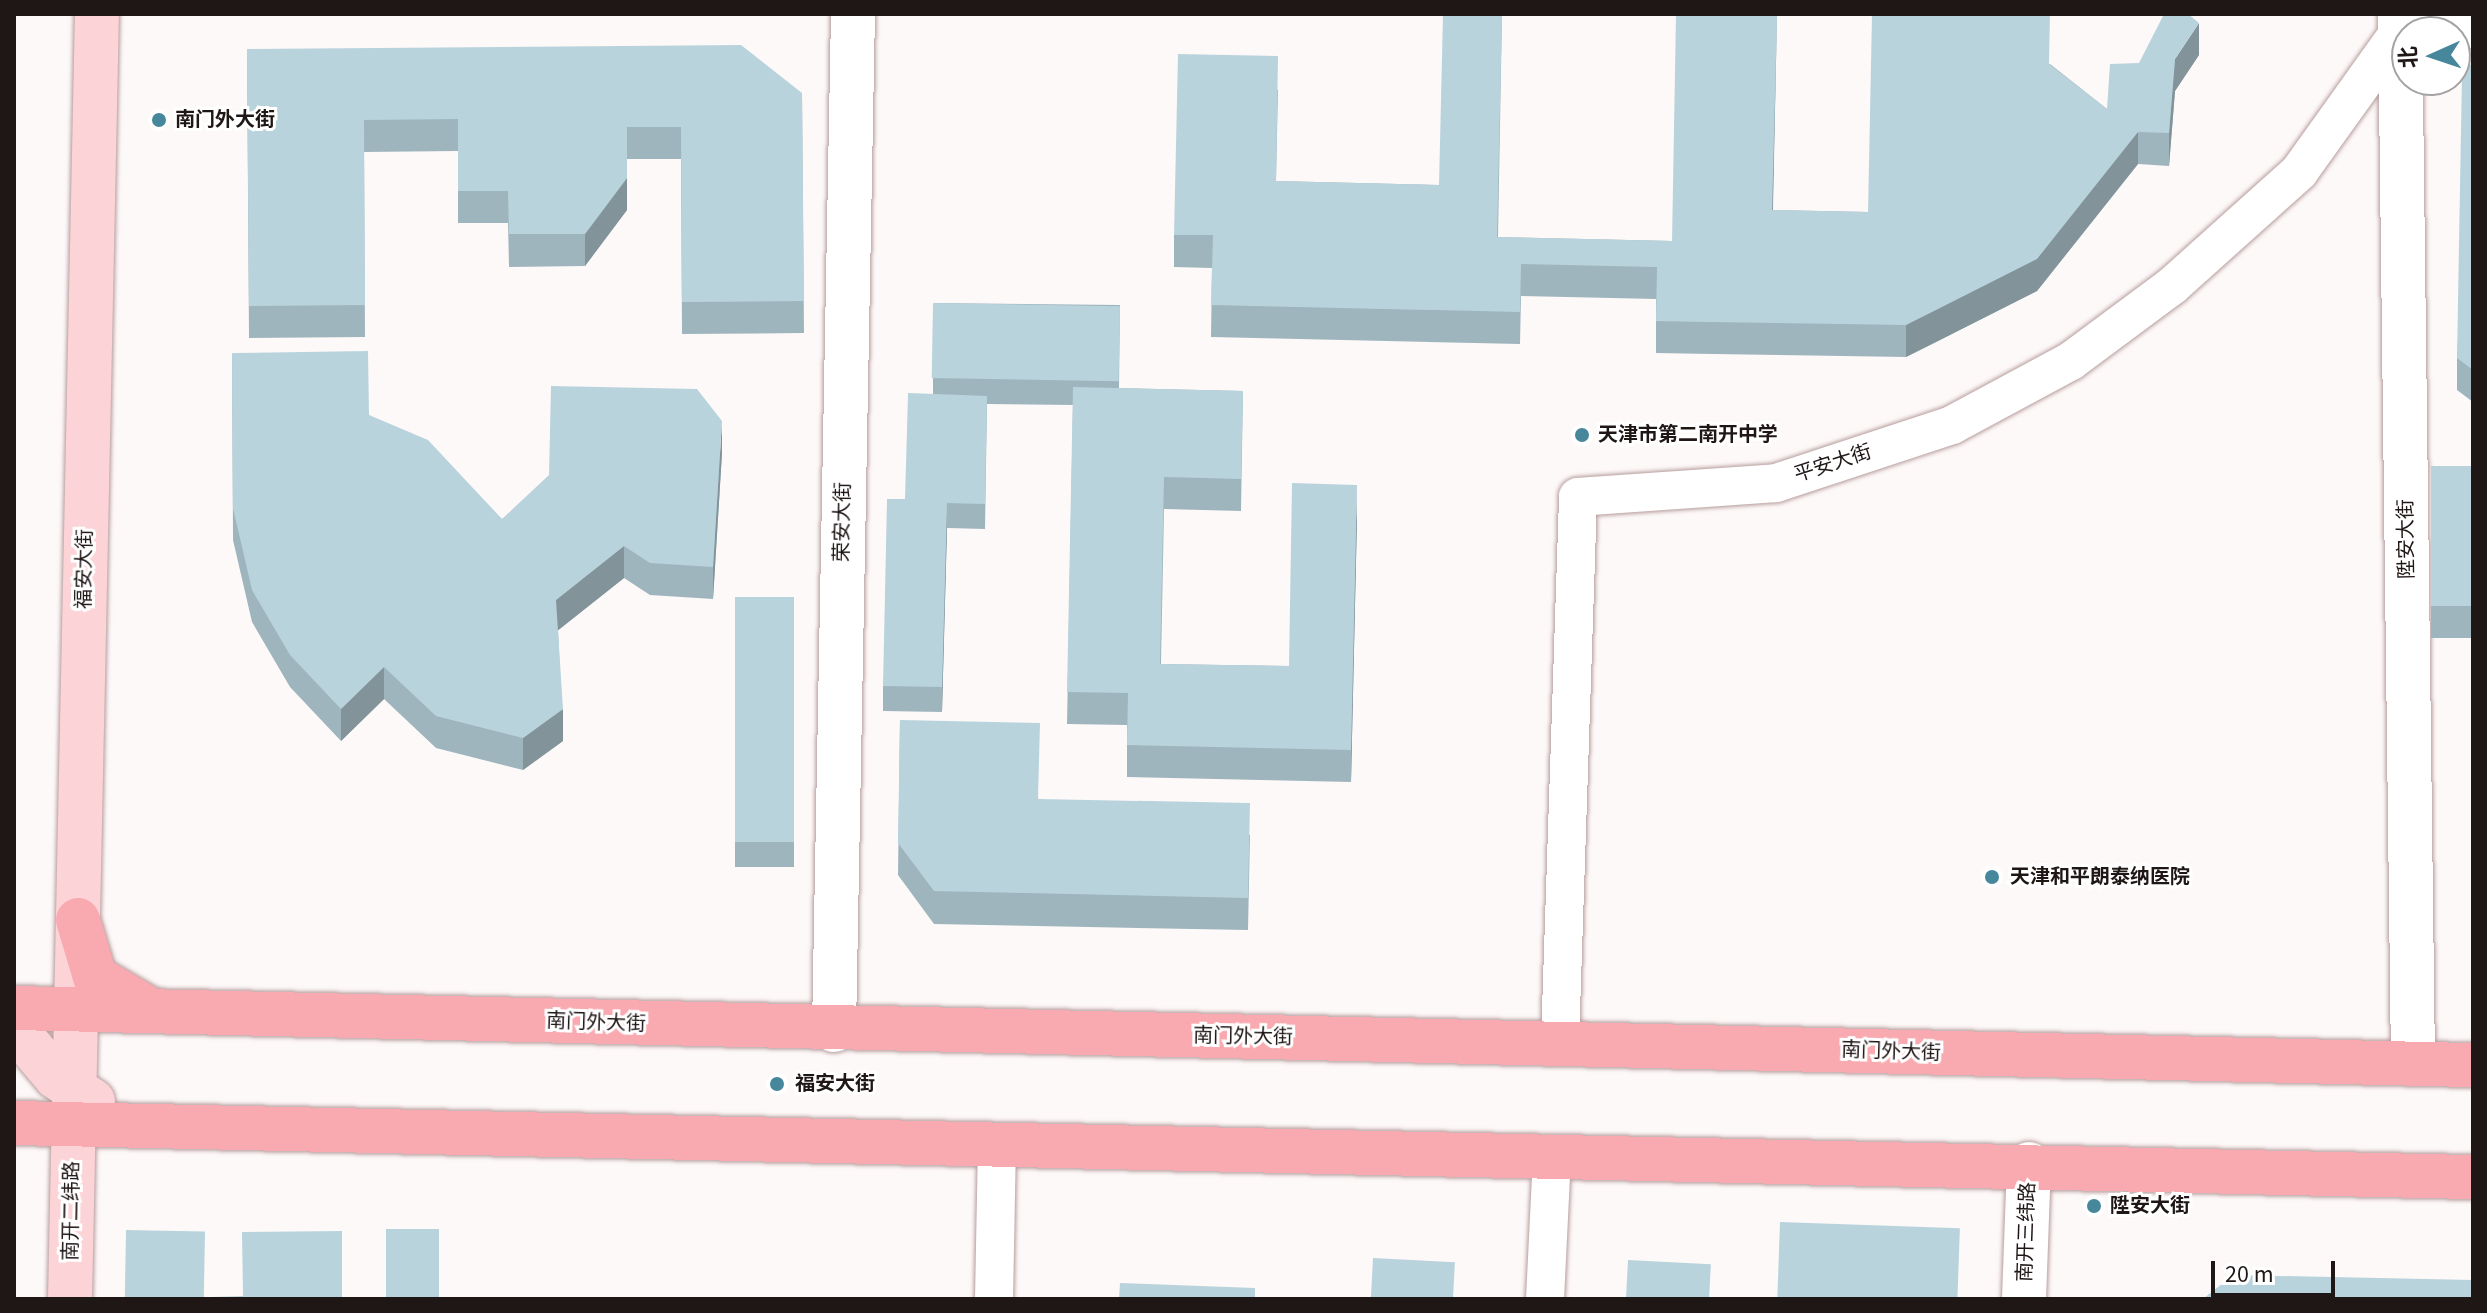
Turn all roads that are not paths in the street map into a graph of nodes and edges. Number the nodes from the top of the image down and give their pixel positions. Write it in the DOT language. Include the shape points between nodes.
graph roads {
  1 [pos="97,14"];
  2 [pos="853,14"];
  3 [pos="2391,36"];
  4 [pos="2401,96"];
  5 [pos="78,920"];
  6 [pos="14,1008"];
  7 [pos="76,1009"];
  8 [pos="156,1010"];
  9 [pos="14,1027"];
  10 [pos="834,1030"];
  11 [pos="1560,1041"];
  12 [pos="2413,1064"];
  13 [pos="2473,1065"];
  14 [pos="74,1107"];
  15 [pos="14,1123"];
  16 [pos="997,1142"];
  17 [pos="1552,1154"];
  18 [pos="2029,1164"];
  19 [pos="2473,1177"];
  20 [pos="70,1299"];
  21 [pos="994,1299"];
  22 [pos="1545,1299"];
  23 [pos="2024,1299"];
  1 -- 5 [label="main road, 福安大街"];
  2 -- 10 [label="street, 荣安大街"];
  3 -- 11 [label="street, 平安大街" via="2299,172 2172,286 2071,361 1952,425 1776,483 1578,497"];
  4 -- 12 [label="street, 陞安大街"];
  5 -- 7 [label="main road, 福安大街"];
  5 -- 8 [label="main road" via="95,977 117,996"];
  6 -- 7 [label="main road, 南门外大街"];
  7 -- 8 [label="main road, 南门外大街"];
  7 -- 14 [label="main road, 福安大街"];
  8 -- 10 [label="main road, 南门外大街"];
  9 -- 14 [label="main road"];
  10 -- 11 [label="main road, 南门外大街"];
  11 -- 12 [label="main road, 南门外大街"];
  12 -- 13 [label="main road, 南门外大街"];
  14 -- 15 [label="main road"];
  14 -- 16 [label="main road" via="157,1125"];
  14 -- 20 [label="main road, 南开二纬路"];
  16 -- 17 [label="main road"];
  16 -- 21 [label="street"];
  17 -- 18 [label="main road"];
  17 -- 22 [label="street"];
  18 -- 19 [label="main road"];
  18 -- 23 [label="street, 南开三纬路"];
}
